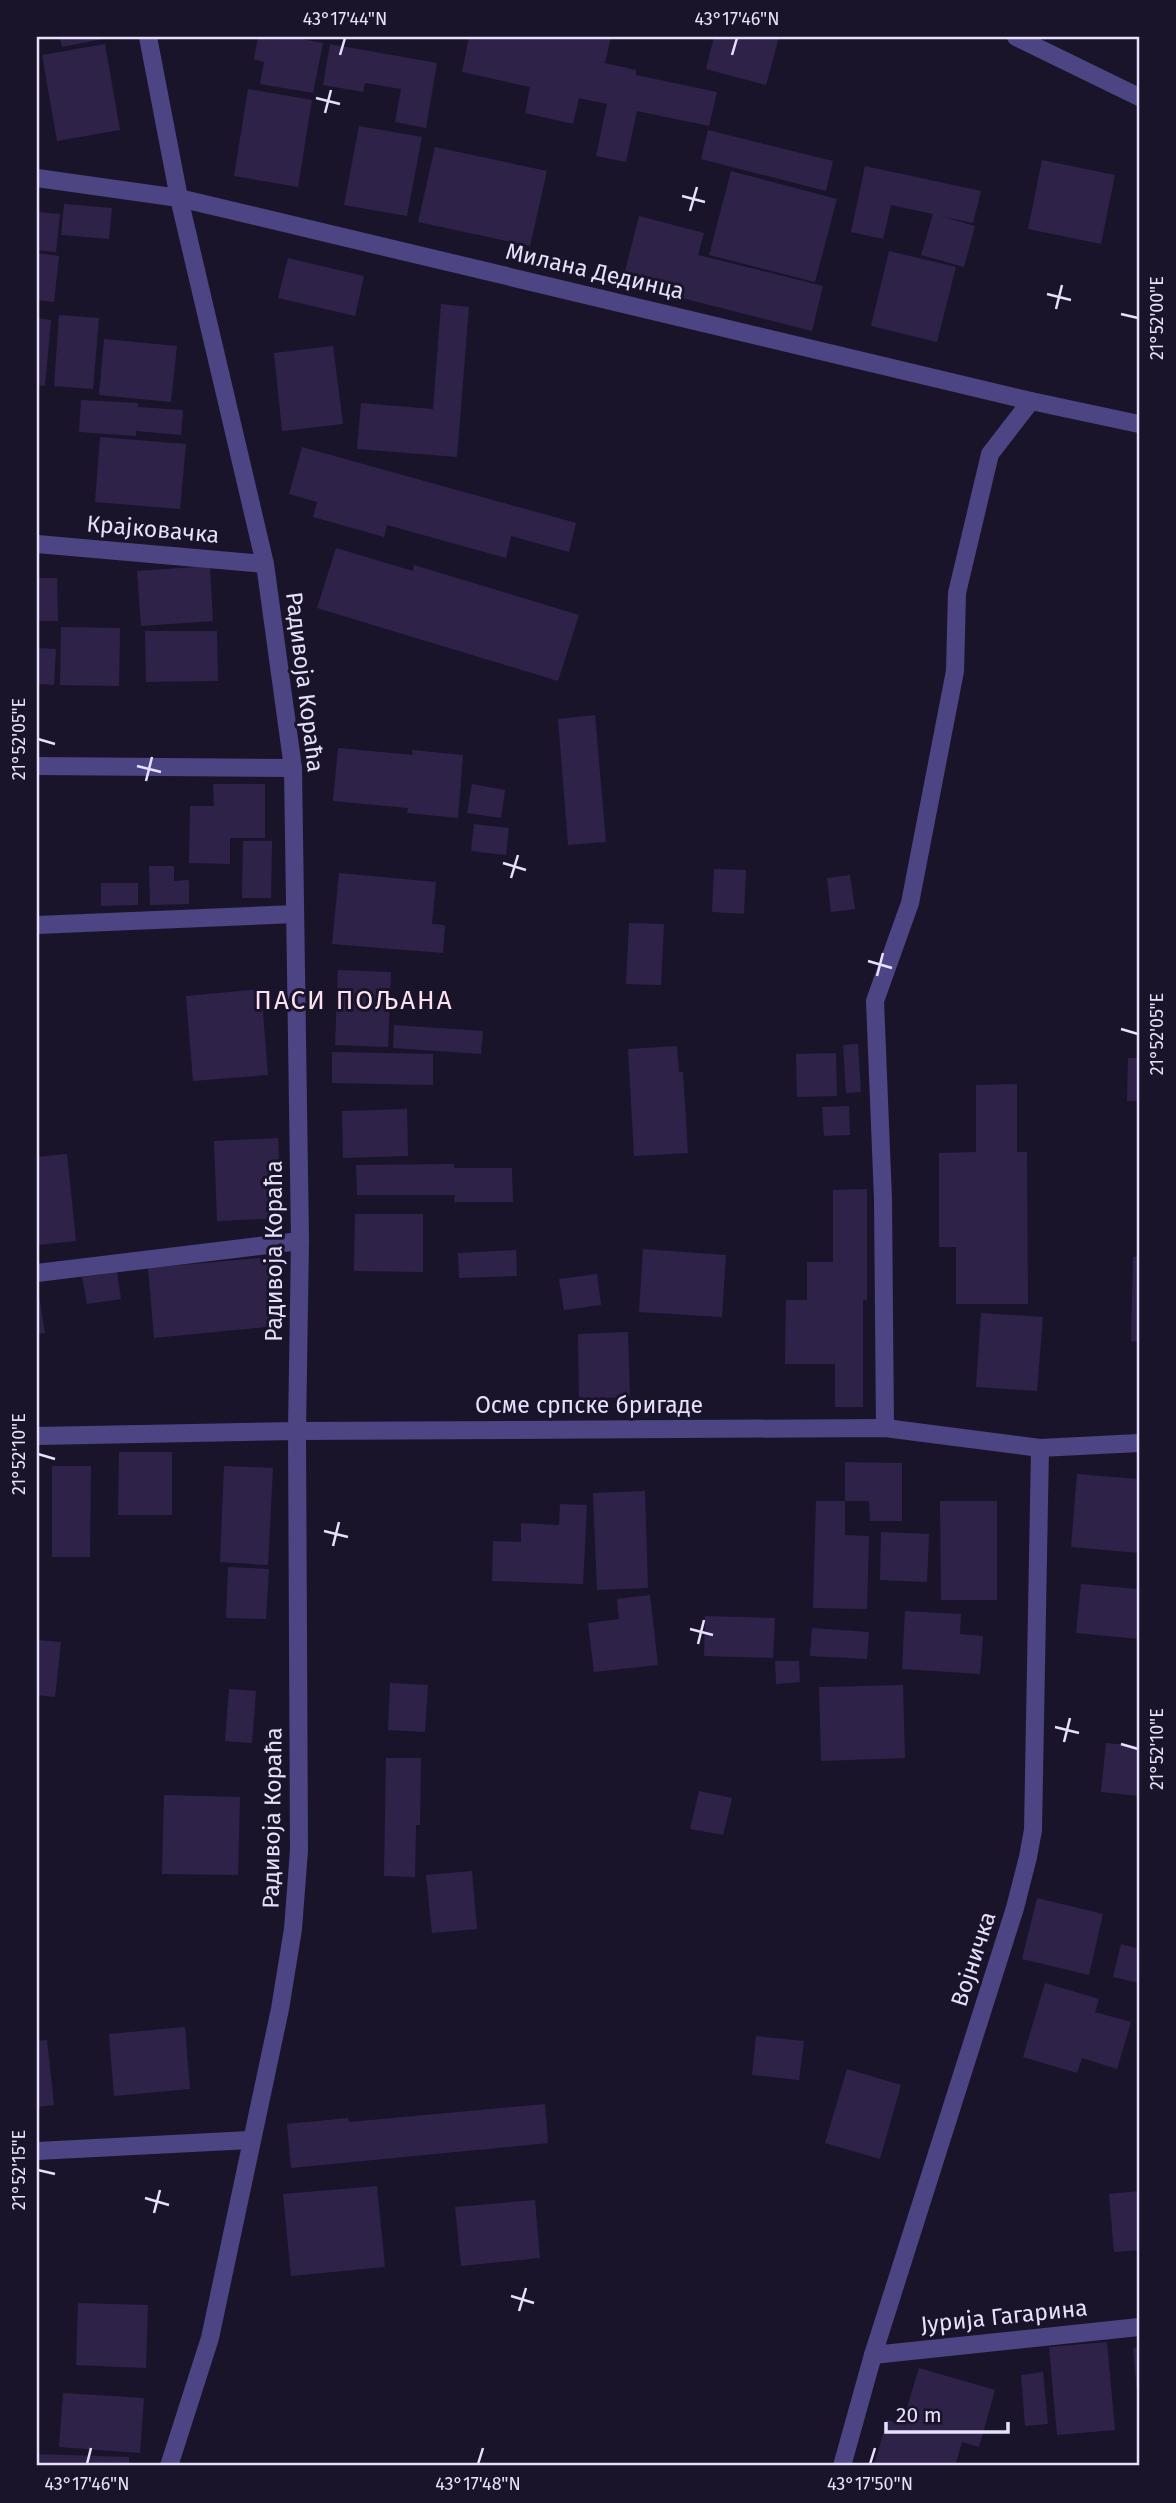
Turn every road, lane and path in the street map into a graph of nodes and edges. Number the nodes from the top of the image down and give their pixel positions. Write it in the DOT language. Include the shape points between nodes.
graph roads {
  1 [pos="148,37"];
  2 [pos="1016,37"];
  3 [pos="1035,41"];
  4 [pos="1139,97"];
  5 [pos="37,178"];
  6 [pos="179,198"];
  7 [pos="1031,401"];
  8 [pos="1139,424"];
  9 [pos="37,544"];
  10 [pos="265,564"];
  11 [pos="37,766"];
  12 [pos="293,768"];
  13 [pos="295,914"];
  14 [pos="37,925"];
  15 [pos="300,1241"];
  16 [pos="37,1273"];
  17 [pos="885,1428"];
  18 [pos="297,1431"];
  19 [pos="37,1436"];
  20 [pos="1139,1443"];
  21 [pos="1040,1448"];
  22 [pos="250,2140"];
  23 [pos="37,2151"];
  24 [pos="1139,2326"];
  25 [pos="873,2355"];
  26 [pos="169,2466"];
  27 [pos="842,2466"];
  1 -- 6 [label="street, Радивоја Кораћа"];
  2 -- 3 [label="street"];
  3 -- 4 [label="street"];
  5 -- 6 [label="street, Милана Дединца"];
  6 -- 7 [label="street, Милана Дединца"];
  6 -- 10 [label="street, Радивоја Кораћа"];
  7 -- 8 [label="street, Милана Дединца"];
  7 -- 17 [label="street" via="990,454 957,593 956,671 909,903 875,1000"];
  9 -- 10 [label="street, Крајковачка"];
  10 -- 12 [label="street, Радивоја Кораћа"];
  11 -- 12 [label="street"];
  12 -- 13 [label="street, Радивоја Кораћа"];
  13 -- 14 [label="street"];
  13 -- 15 [label="street, Радивоја Кораћа"];
  15 -- 16 [label="street"];
  15 -- 18 [label="street, Радивоја Кораћа"];
  17 -- 18 [label="street, Осме српске бригаде"];
  17 -- 21 [label="street, Осме српске бригаде"];
  18 -- 19 [label="street, Осме српске бригаде"];
  18 -- 22 [label="street, Радивоја Кораћа" via="299,1850 280,2009"];
  20 -- 21 [label="street, Осме српске бригаде"];
  21 -- 25 [label="street, Војничка" via="1033,1830 1015,1908"];
  22 -- 23 [label="street"];
  22 -- 26 [label="street, Радивоја Кораћа" via="210,2338"];
  24 -- 25 [label="street, Јурија Гагарина"];
  25 -- 27 [label="street, Војничка"];
}
